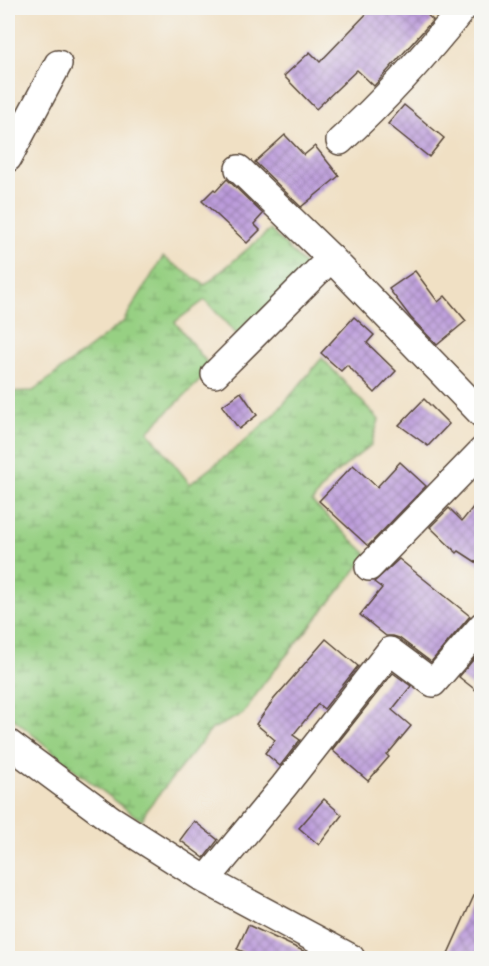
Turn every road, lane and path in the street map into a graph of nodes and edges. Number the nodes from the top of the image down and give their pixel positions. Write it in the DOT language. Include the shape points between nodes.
graph roads {
  1 [pos="463,8"];
  2 [pos="58,64"];
  3 [pos="340,141"];
  4 [pos="8,158"];
  5 [pos="239,169"];
  6 [pos="331,258"];
  7 [pos="215,374"];
  8 [pos="482,414"];
  9 [pos="482,451"];
  10 [pos="369,567"];
  11 [pos="482,626"];
  12 [pos="8,742"];
  13 [pos="206,880"];
  14 [pos="351,958"];
  1 -- 3 [label="street" via="382,102"];
  2 -- 4 [label="street"];
  5 -- 6 [label="street"];
  6 -- 7 [label="street"];
  6 -- 8 [label="street"];
  9 -- 10 [label="street"];
  11 -- 13 [label="street" via="433,683 390,651"];
  12 -- 13 [label="street" via="112,820"];
  13 -- 14 [label="street"];
}
